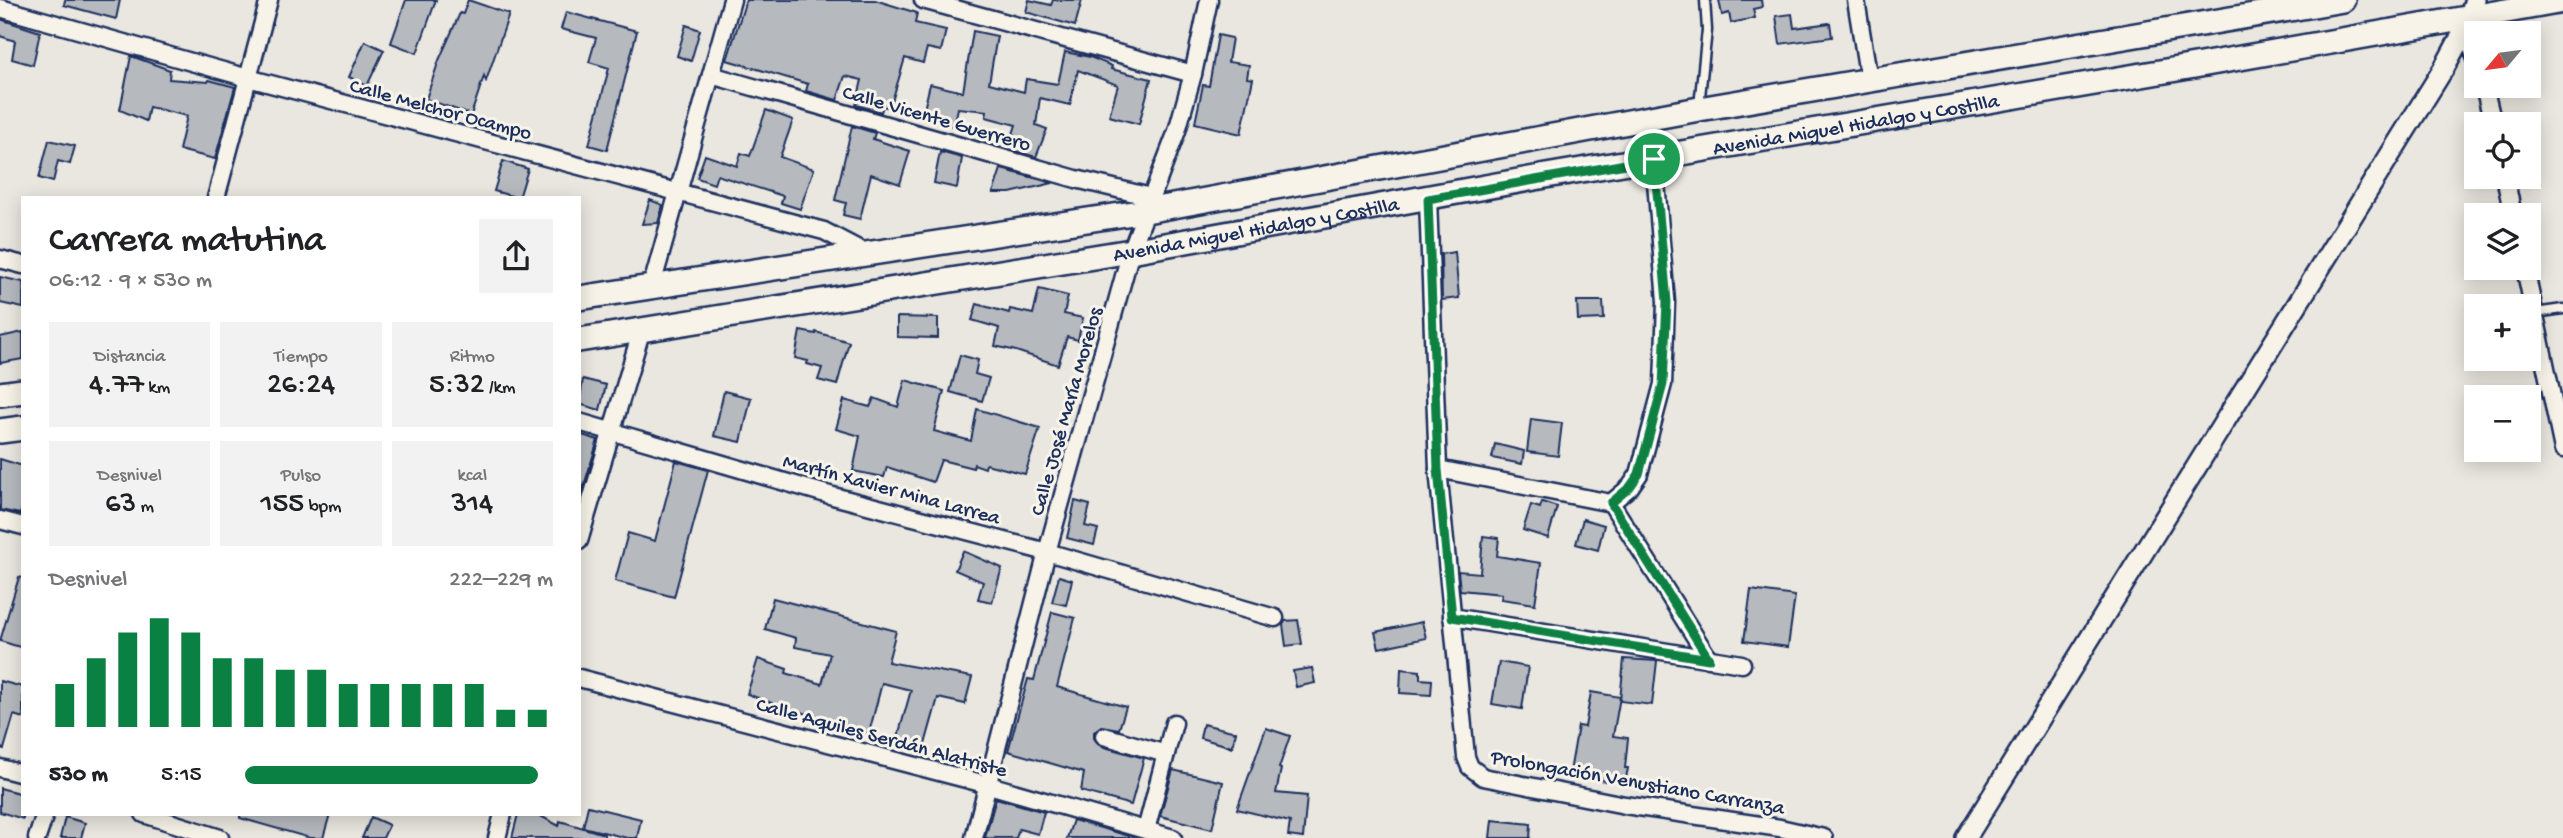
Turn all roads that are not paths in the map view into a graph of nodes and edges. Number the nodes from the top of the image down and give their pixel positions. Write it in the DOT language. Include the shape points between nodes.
graph roads {
  1 [pos="269,0"];
  2 [pos="732,0"];
  3 [pos="923,0"];
  4 [pos="1209,0"];
  5 [pos="1705,0"];
  6 [pos="1856,0"];
  7 [pos="2343,0"];
  8 [pos="2563,1"];
  9 [pos="0,8"];
  10 [pos="2470,15"];
  11 [pos="1194,74"];
  12 [pos="711,75"];
  13 [pos="248,78"];
  14 [pos="1869,80"];
  15 [pos="1699,109"];
  16 [pos="1654,159"];
  17 [pos="677,194"];
  18 [pos="217,196"];
  19 [pos="1428,199"];
  20 [pos="1149,204"];
  21 [pos="1131,251"];
  22 [pos="868,254"];
  23 [pos="0,259"];
  24 [pos="21,264"];
  25 [pos="652,285"];
  26 [pos="581,298"];
  27 [pos="2563,309"];
  28 [pos="2541,312"];
  29 [pos="640,332"];
  30 [pos="581,340"];
  31 [pos="2541,342"];
  32 [pos="21,391"];
  33 [pos="0,394"];
  34 [pos="581,423"];
  35 [pos="21,428"];
  36 [pos="0,431"];
  37 [pos="612,431"];
  38 [pos="2563,449"];
  39 [pos="1438,469"];
  40 [pos="1611,503"];
  41 [pos="0,520"];
  42 [pos="21,525"];
  43 [pos="581,534"];
  44 [pos="1047,552"];
  45 [pos="1452,617"];
  46 [pos="1275,618"];
  47 [pos="1709,659"];
  48 [pos="1741,664"];
  49 [pos="581,679"];
  50 [pos="1174,723"];
  51 [pos="1104,736"];
  52 [pos="1166,754"];
  53 [pos="0,768"];
  54 [pos="21,774"];
  55 [pos="989,785"];
  56 [pos="44,816"];
  57 [pos="150,816"];
  58 [pos="502,816"];
  59 [pos="1146,830"];
  60 [pos="37,838"];
  61 [pos="220,838"];
  62 [pos="497,838"];
  63 [pos="974,838"];
  64 [pos="1174,838"];
  65 [pos="1824,838"];
  66 [pos="1966,838"];
  1 -- 13 [label="street"];
  2 -- 12 [label="street"];
  3 -- 11 [label="street"];
  4 -- 11 [label="street, Calle José María Morelos"];
  5 -- 15 [label="lane" via="1707,30"];
  6 -- 14 [label="street"];
  7 -- 14 [label="main road, Avenida Miguel Hidalgo y Costilla"];
  8 -- 10 [label="main road, Avenida Miguel Hidalgo y Costilla"];
  9 -- 13 [label="street, Calle Melchor Ocampo"];
  10 -- 16 [label="main road, Avenida Miguel Hidalgo y Costilla"];
  10 -- 66 [label="street" via="2444,68"];
  11 -- 20 [label="street, Calle José María Morelos"];
  12 -- 17 [label="street"];
  12 -- 20 [label="street, Calle Vicente Guerrero"];
  13 -- 17 [label="street, Calle Melchor Ocampo"];
  13 -- 18 [label="street"];
  14 -- 15 [label="main road, Avenida Miguel Hidalgo y Costilla"];
  15 -- 20 [label="main road, Avenida Miguel Hidalgo y Costilla"];
  16 -- 19 [label="main road, Avenida Miguel Hidalgo y Costilla"];
  16 -- 40 [label="street" via="1667,302 1663,384 1639,474"];
  17 -- 22 [label="street, Calle Melchor Ocampo" via="824,231"];
  17 -- 25 [label="street"];
  19 -- 21 [label="main road, Avenida Miguel Hidalgo y Costilla"];
  19 -- 39 [label="street, Prolongación Venustiano Carranza"];
  20 -- 21 [label="street, Calle José María Morelos"];
  20 -- 22 [label="main road, Avenida Miguel Hidalgo y Costilla"];
  21 -- 29 [label="main road, Avenida Miguel Hidalgo y Costilla"];
  21 -- 44 [label="street, Calle José María Morelos"];
  22 -- 25 [label="main road, Avenida Miguel Hidalgo y Costilla"];
  23 -- 24 [label="street"];
  25 -- 26 [label="main road, Avenida Miguel Hidalgo y Costilla"];
  27 -- 28 [label="lane"];
  29 -- 30 [label="main road, Avenida Miguel Hidalgo y Costilla"];
  29 -- 37 [label="street"];
  31 -- 38 [label="street"];
  32 -- 33 [label="main road"];
  34 -- 37 [label="street, Martín Xavier Mina Larrea"];
  35 -- 36 [label="main road"];
  37 -- 43 [label="street"];
  37 -- 44 [label="street, Martín Xavier Mina Larrea"];
  39 -- 40 [label="street"];
  39 -- 45 [label="street, Prolongación Venustiano Carranza"];
  40 -- 47 [label="street"];
  41 -- 42 [label="street"];
  44 -- 46 [label="street, Martín Xavier Mina Larrea"];
  44 -- 55 [label="street, Calle José María Morelos"];
  45 -- 47 [label="street"];
  45 -- 65 [label="street, Prolongación Venustiano Carranza" via="1466,757 1483,777"];
  47 -- 48 [label="street"];
  49 -- 55 [label="street, Calle Aquiles Serdán Alatriste"];
  50 -- 52 [label="street"];
  51 -- 52 [label="street"];
  52 -- 59 [label="street"];
  53 -- 54 [label="street"];
  55 -- 59 [label="street, Calle Aquiles Serdán Alatriste"];
  55 -- 63 [label="street, Calle José María Morelos"];
  56 -- 60 [label="street"];
  57 -- 61 [label="street"];
  58 -- 62 [label="street"];
  59 -- 64 [label="street, Calle Aquiles Serdán Alatriste"];
}
